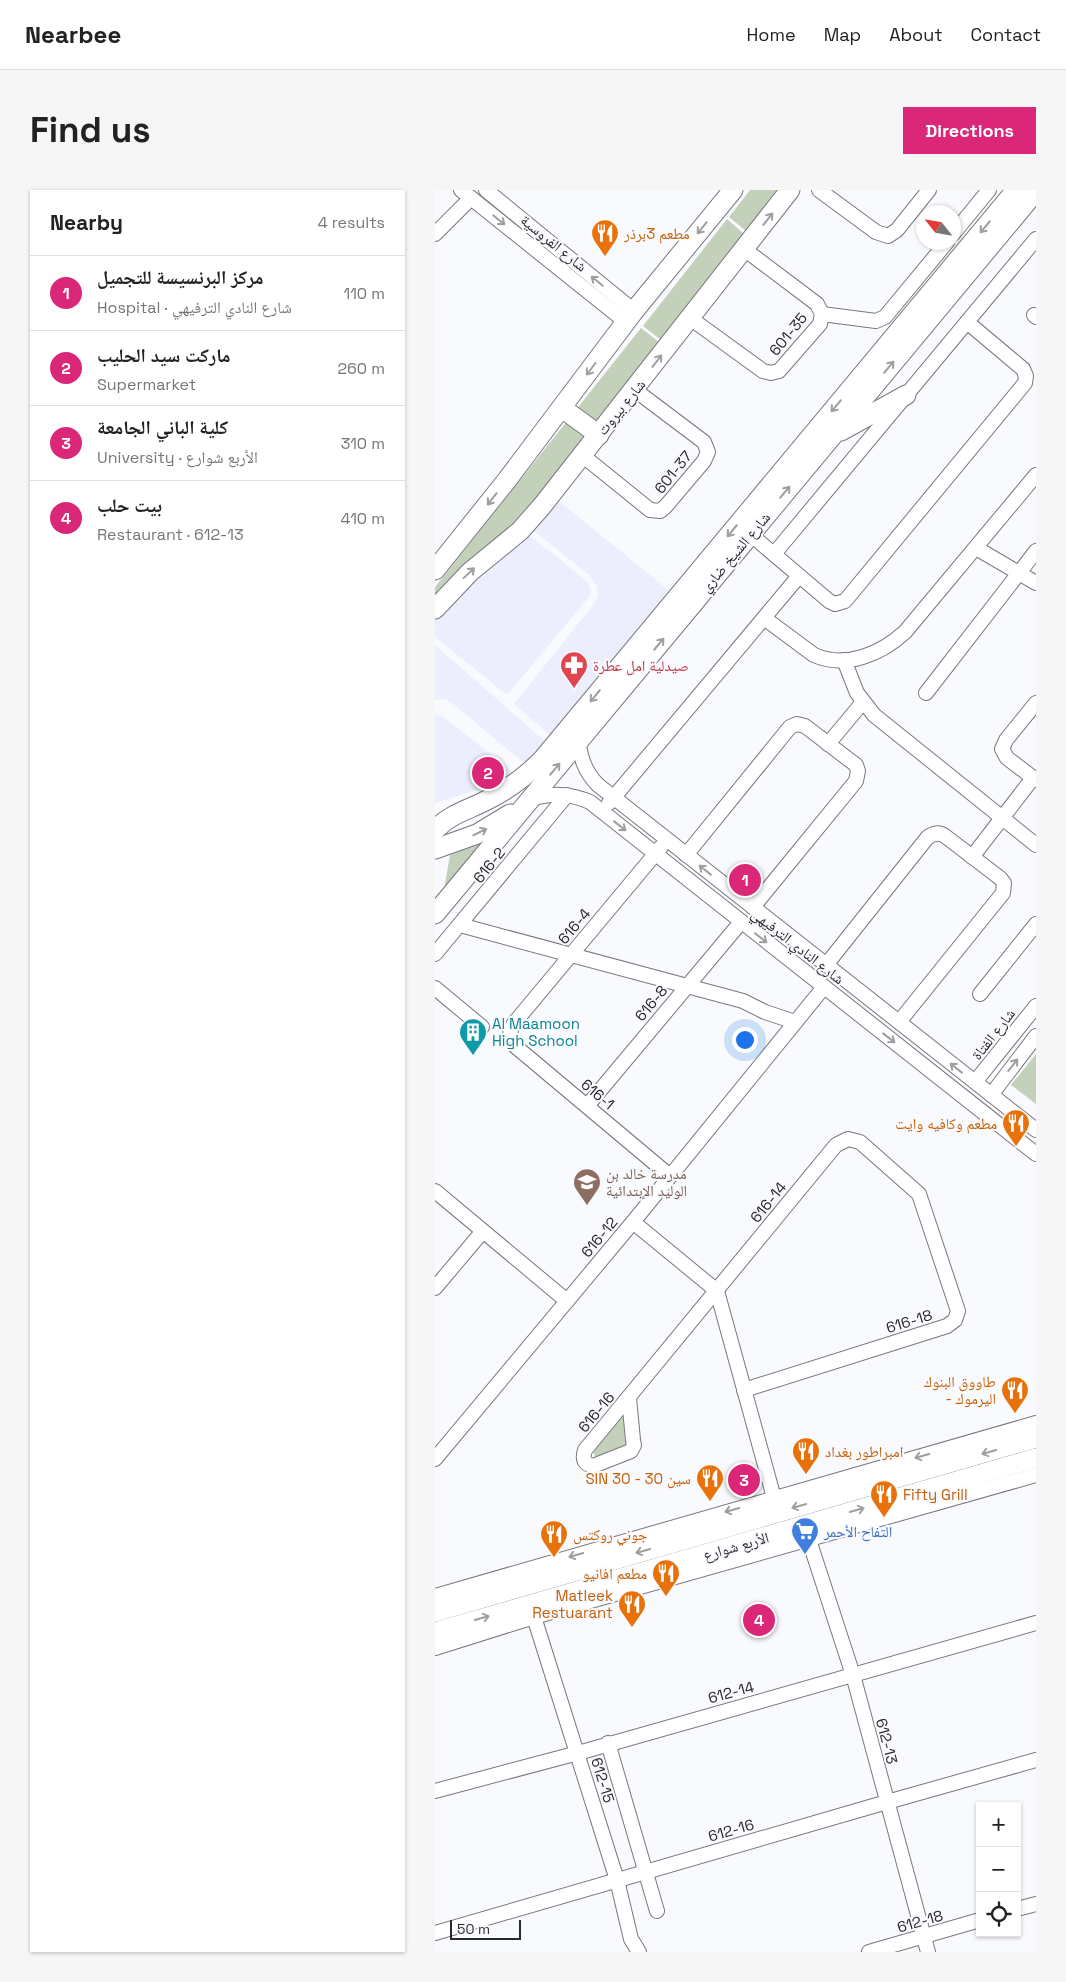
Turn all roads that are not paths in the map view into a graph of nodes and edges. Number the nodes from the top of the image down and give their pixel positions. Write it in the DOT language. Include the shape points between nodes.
graph roads {
  1 [pos="486,190"];
  2 [pos="733,190"];
  3 [pos="790,190"];
  4 [pos="819,190"];
  5 [pos="929,190"];
  6 [pos="989,190"];
  7 [pos="1016,190"];
  8 [pos="1036,191"];
  9 [pos="466,194"];
  10 [pos="961,224"];
  11 [pos="535,231"];
  12 [pos="435,234"];
  13 [pos="1036,239"];
  14 [pos="526,242"];
  15 [pos="744,249"];
  16 [pos="940,250"];
  17 [pos="822,314"];
  18 [pos="630,317"];
  19 [pos="690,318"];
  20 [pos="967,322"];
  21 [pos="635,390"];
  22 [pos="906,395"];
  23 [pos="562,408"];
  24 [pos="599,434"];
  25 [pos="833,435"];
  26 [pos="582,455"];
  27 [pos="1036,475"];
  28 [pos="750,534"];
  29 [pos="976,548"];
  30 [pos="1036,551"];
  31 [pos="774,554"];
  32 [pos="435,570"];
  33 [pos="1019,572"];
  34 [pos="799,576"];
  35 [pos="1036,583"];
  36 [pos="435,608"];
  37 [pos="764,618"];
  38 [pos="844,660"];
  39 [pos="926,693"];
  40 [pos="863,702"];
  41 [pos="1036,702"];
  42 [pos="579,740"];
  43 [pos="828,744"];
  44 [pos="1035,779"];
  45 [pos="567,795"];
  46 [pos="613,798"];
  47 [pos="529,799"];
  48 [pos="459,811"];
  49 [pos="601,812"];
  50 [pos="435,817"];
  51 [pos="1002,818"];
  52 [pos="435,830"];
  53 [pos="667,840"];
  54 [pos="1036,845"];
  55 [pos="435,850"];
  56 [pos="655,854"];
  57 [pos="686,855"];
  58 [pos="972,857"];
  59 [pos="753,907"];
  60 [pos="435,914"];
  61 [pos="741,922"];
  62 [pos="1036,924"];
  63 [pos="460,925"];
  64 [pos="796,942"];
  65 [pos="435,954"];
  66 [pos="783,954"];
  67 [pos="571,955"];
  68 [pos="826,965"];
  69 [pos="687,986"];
  70 [pos="824,987"];
  71 [pos="435,988"];
  72 [pos="980,994"];
  73 [pos="1036,1006"];
  74 [pos="795,1022"];
  75 [pos="899,1022"];
  76 [pos="482,1027"];
  77 [pos="510,1034"];
  78 [pos="1036,1036"];
  79 [pos="979,1078"];
  80 [pos="994,1090"];
  81 [pos="587,1106"];
  82 [pos="1036,1130"];
  83 [pos="848,1139"];
  84 [pos="1036,1154"];
  85 [pos="670,1176"];
  86 [pos="435,1191"];
  87 [pos="633,1222"];
  88 [pos="483,1231"];
  89 [pos="435,1288"];
  90 [pos="717,1291"];
  91 [pos="567,1301"];
  92 [pos="744,1390"];
  93 [pos="629,1398"];
  94 [pos="1036,1423"];
  95 [pos="1036,1438"];
  96 [pos="1036,1458"];
  97 [pos="435,1459"];
  98 [pos="1013,1473"];
  99 [pos="1036,1475"];
  100 [pos="774,1498"];
  101 [pos="694,1536"];
  102 [pos="809,1540"];
  103 [pos="699,1556"];
  104 [pos="435,1596"];
  105 [pos="435,1612"];
  106 [pos="534,1617"];
  107 [pos="1036,1623"];
  108 [pos="435,1632"];
  109 [pos="435,1648"];
  110 [pos="853,1675"];
  111 [pos="608,1743"];
  112 [pos="578,1753"];
  113 [pos="1036,1760"];
  114 [pos="435,1791"];
  115 [pos="887,1802"];
  116 [pos="645,1871"];
  117 [pos="617,1880"];
  118 [pos="1036,1904"];
  119 [pos="1021,1908"];
  120 [pos="657,1910"];
  121 [pos="976,1921"];
  122 [pos="435,1933"];
  123 [pos="924,1936"];
  124 [pos="639,1952"];
  125 [pos="869,1952"];
  126 [pos="928,1952"];
  1 -- 11 [label="street, شارع الفروسية"];
  2 -- 18 [label="main road, one-way"];
  15 -- 3 [label="main road, شارع بيروت, one-way"];
  4 -- 5 [label="street" via="876,232 888,236 897,230"];
  6 -- 10 [label="street"];
  7 -- 48 [label="main road, شارع الشيخ ضاري, one-way" via="542,760 501,793"];
  25 -- 8 [label="main road, شارع الشيخ ضاري, one-way"];
  9 -- 12 [label="street"];
  9 -- 14 [label="street, شارع الفروسية, one-way"];
  11 -- 14 [label="street"];
  18 -- 11 [label="street, شارع الفروسية, one-way"];
  13 -- 20 [label="street"];
  14 -- 18 [label="street, شارع الفروسية"];
  15 -- 17 [label="street, 601-35" via="817,304"];
  15 -- 19 [label="main road, شارع بيروت"];
  16 -- 17 [label="street" via="885,317 876,321"];
  17 -- 19 [label="street, 601-35" via="819,324 779,371 771,373 763,371"];
  18 -- 23 [label="main road, one-way"];
  21 -- 19 [label="main road, شارع بيروت, one-way"];
  20 -- 22 [label="street"];
  20 -- 34 [label="street" via="1023,369 1026,376 1024,386 845,601 832,603"];
  21 -- 24 [label="main road, شارع بيروت"];
  21 -- 26 [label="street, 601-37" via="704,442 708,452 704,461 660,511 650,510"];
  22 -- 25 [label="main road"];
  22 -- 31 [label="street"];
  23 -- 24 [label="main road"];
  23 -- 32 [label="main road, one-way"];
  24 -- 26 [label="main road, شارع بيروت"];
  28 -- 25 [label="main road, شارع الشيخ ضاري, one-way"];
  36 -- 26 [label="main road, شارع بيروت, one-way" via="470,572 521,531"];
  27 -- 29 [label="street"];
  28 -- 31 [label="street"];
  42 -- 28 [label="main road, شارع الشيخ ضاري, one-way"];
  29 -- 33 [label="street"];
  29 -- 38 [label="street" via="897,640 877,652"];
  30 -- 33 [label="street"];
  31 -- 34 [label="street"];
  33 -- 35 [label="street"];
  33 -- 39 [label="street"];
  34 -- 37 [label="street"];
  37 -- 38 [label="street" via="815,655 829,660"];
  37 -- 46 [label="street"];
  38 -- 40 [label="street"];
  40 -- 43 [label="street"];
  40 -- 51 [label="street" via="881,721"];
  41 -- 44 [label="street" via="1002,749 1007,758"];
  42 -- 46 [label="street, شارع النادي الترفيهي" via="583,765 589,776"];
  47 -- 42 [label="main road, شارع الشيخ ضاري, one-way"];
  43 -- 57 [label="street" via="805,726 797,724 790,727"];
  43 -- 59 [label="street" via="856,765 857,778"];
  44 -- 51 [label="street"];
  45 -- 47 [label="street, شارع النادي الترفيهي"];
  45 -- 49 [label="street, شارع النادي الترفيهي" via="590,802"];
  45 -- 63 [label="street, 616-2"];
  46 -- 49 [label="street"];
  46 -- 53 [label="street, شارع النادي الترفيهي"];
  55 -- 47 [label="main road, one-way" via="487,829"];
  47 -- 60 [label="main road, شارع الشيخ ضاري"];
  48 -- 50 [label="main road"];
  48 -- 52 [label="main road, شارع الشيخ ضاري"];
  49 -- 56 [label="street, شارع النادي الترفيهي, one-way"];
  51 -- 54 [label="street"];
  51 -- 58 [label="street"];
  53 -- 56 [label="street, 616-4"];
  53 -- 57 [label="street, شارع النادي الترفيهي"];
  56 -- 61 [label="street, شارع النادي الترفيهي"];
  56 -- 67 [label="street, 616-4"];
  59 -- 57 [label="street, شارع النادي الترفيهي, one-way"];
  58 -- 68 [label="street" via="943,834 930,836"];
  58 -- 75 [label="street" via="1002,881 1003,893"];
  59 -- 64 [label="street, شارع النادي الترفيهي"];
  61 -- 66 [label="street, شارع النادي الترفيهي, one-way"];
  61 -- 69 [label="street, 616-8"];
  62 -- 72 [label="street"];
  63 -- 65 [label="street, 616-2"];
  63 -- 67 [label="street"];
  64 -- 66 [label="street"];
  64 -- 68 [label="street, شارع النادي الترفيهي"];
  66 -- 70 [label="street, شارع النادي الترفيهي"];
  67 -- 69 [label="street"];
  67 -- 77 [label="street, 616-4" via="515,1022"];
  68 -- 75 [label="street, شارع النادي الترفيهي"];
  69 -- 74 [label="street" via="743,1001"];
  69 -- 81 [label="street, 616-8"];
  70 -- 74 [label="street, 616-12"];
  70 -- 84 [label="street, شارع النادي الترفيهي, one-way"];
  71 -- 76 [label="street"];
  73 -- 79 [label="street, شارع الفتاة"];
  74 -- 85 [label="street, 616-12"];
  79 -- 75 [label="street, شارع النادي الترفيهي, one-way"];
  77 -- 81 [label="street, 616-1" via="515,1046"];
  80 -- 78 [label="street, one-way"];
  79 -- 80 [label="street, شارع النادي الترفيهي"];
  80 -- 82 [label="street, شارع النادي الترفيهي"];
  81 -- 85 [label="street, 616-1"];
  83 -- 90 [label="street, 616-14" via="836,1145"];
  83 -- 92 [label="street, 616-18" via="860,1142 919,1194 958,1311 955,1320 947,1326"];
  85 -- 87 [label="street, 616-12"];
  86 -- 88 [label="street"];
  87 -- 90 [label="street"];
  87 -- 91 [label="street, 616-12"];
  88 -- 89 [label="street"];
  88 -- 91 [label="street"];
  90 -- 92 [label="street"];
  90 -- 93 [label="street, 616-16"];
  91 -- 97 [label="street, 616-12"];
  92 -- 100 [label="street"];
  93 -- 93 [label="street, 616-16" via="631,1451 588,1465 584,1461 585,1450"];
  94 -- 100 [label="street, one-way"];
  95 -- 101 [label="main road, الأربع شوارع, one-way"];
  96 -- 98 [label="main road, الأربع شوارع"];
  98 -- 99 [label="street"];
  98 -- 102 [label="street"];
  103 -- 98 [label="main road, الأربع شوارع, one-way"];
  100 -- 104 [label="street, one-way"];
  101 -- 103 [label="main road"];
  101 -- 105 [label="main road, الأربع شوارع, one-way"];
  102 -- 106 [label="street"];
  102 -- 110 [label="street, 612-13"];
  108 -- 103 [label="main road, الأربع شوارع, one-way"];
  106 -- 109 [label="street"];
  106 -- 112 [label="street, 612-15"];
  107 -- 110 [label="street, 612-14"];
  110 -- 111 [label="street, 612-14"];
  110 -- 115 [label="street, 612-13"];
  111 -- 112 [label="street, 612-14"];
  111 -- 116 [label="street, 612-15"];
  112 -- 114 [label="street, 612-14"];
  112 -- 117 [label="street, 612-15"];
  113 -- 115 [label="street, 612-16"];
  115 -- 116 [label="street, 612-16"];
  115 -- 123 [label="street, 612-13"];
  116 -- 117 [label="street, 612-16"];
  116 -- 120 [label="street, 612-15"];
  117 -- 122 [label="street, 612-16"];
  117 -- 124 [label="street, 612-15" via="631,1940"];
  118 -- 119 [label="street"];
  121 -- 123 [label="street, 612-18"];
  123 -- 125 [label="street, 612-18"];
  123 -- 126 [label="street, 612-13"];
}
